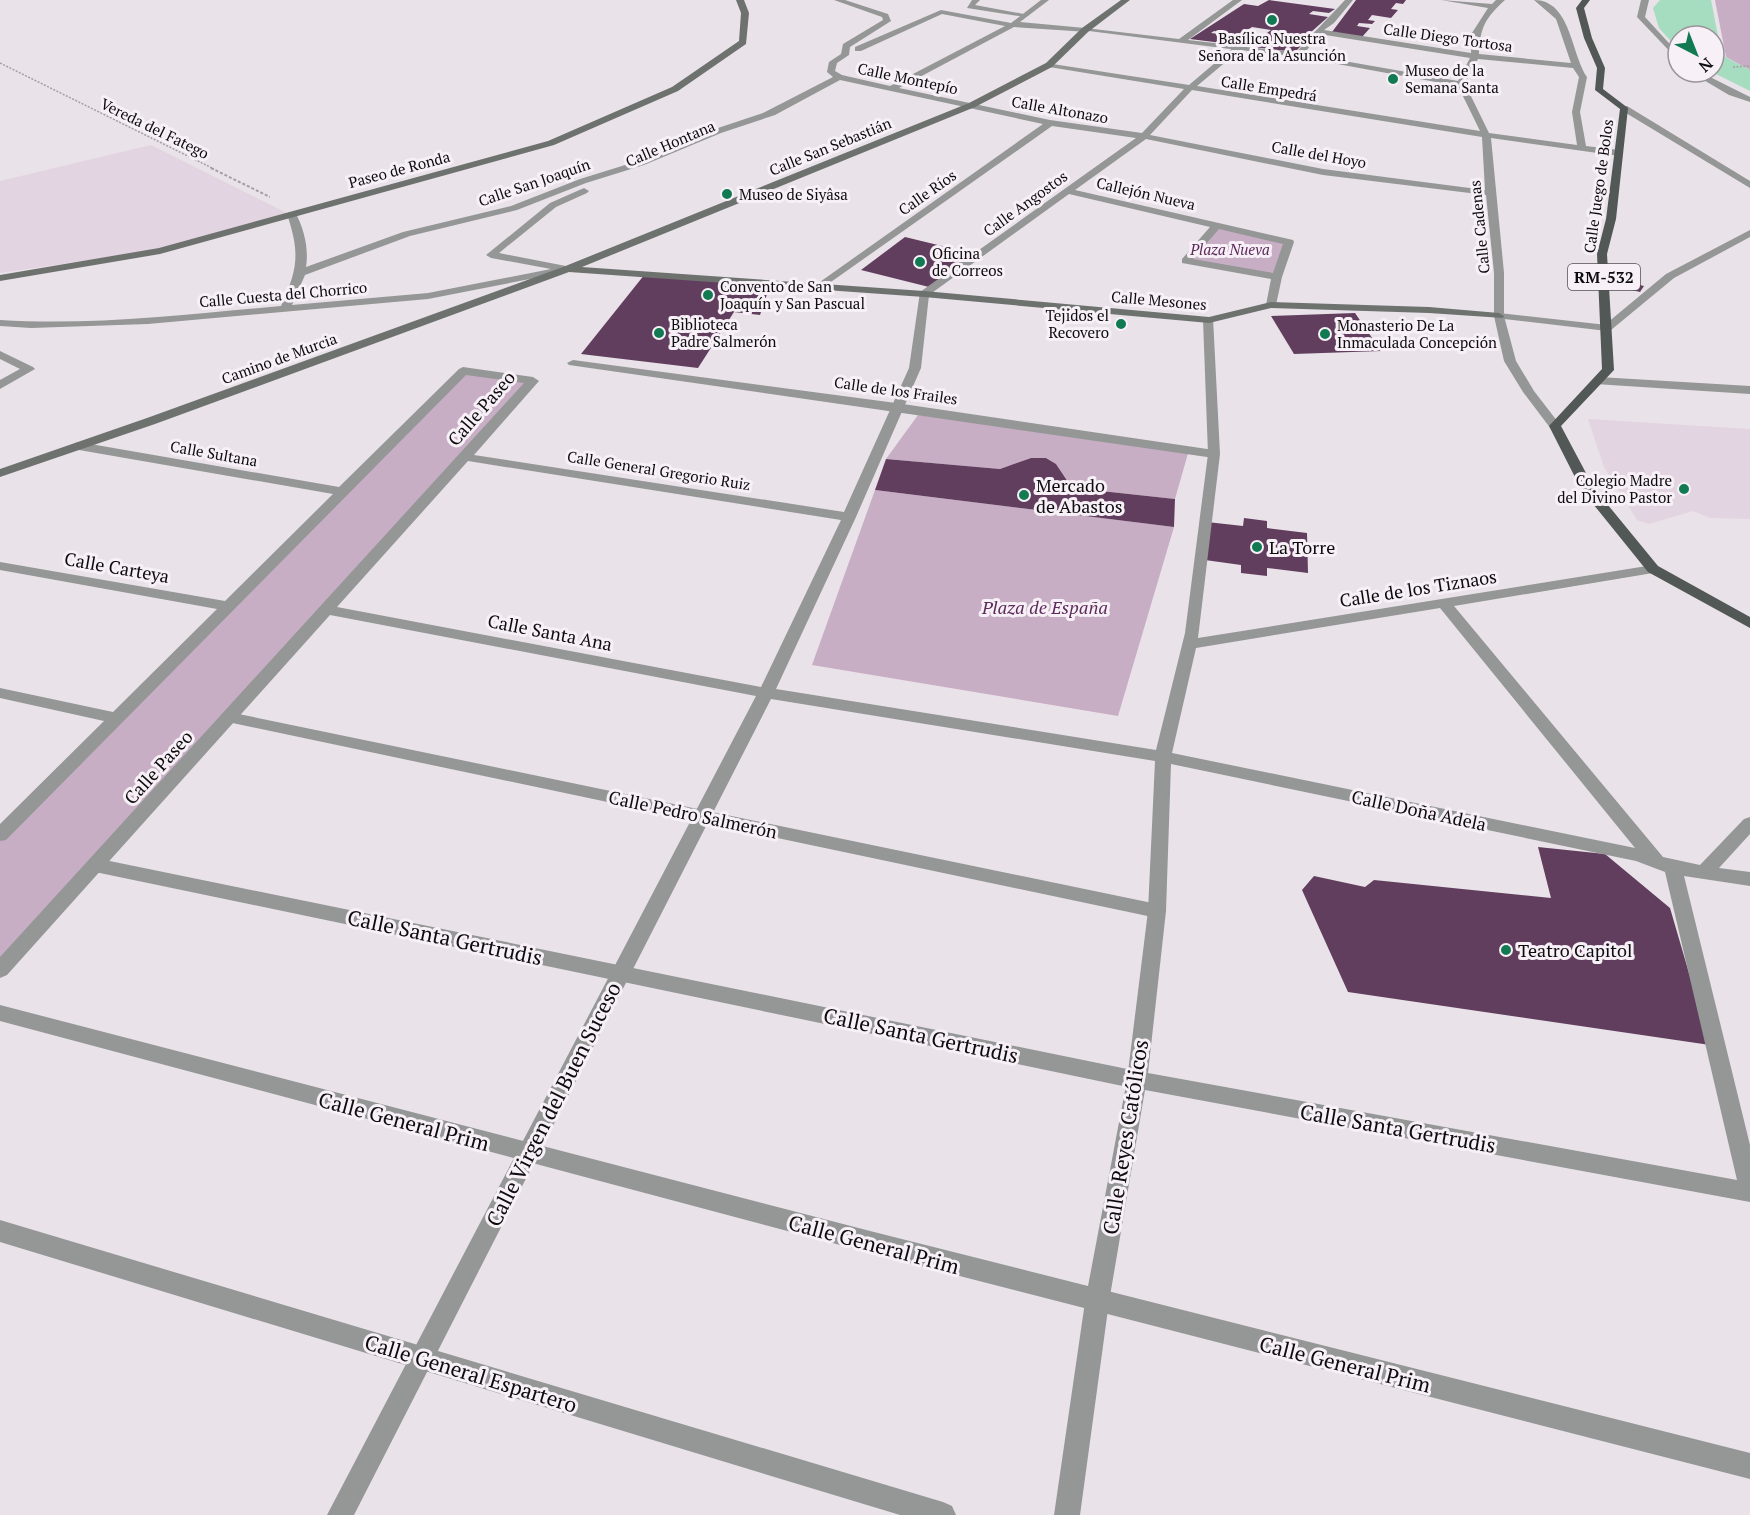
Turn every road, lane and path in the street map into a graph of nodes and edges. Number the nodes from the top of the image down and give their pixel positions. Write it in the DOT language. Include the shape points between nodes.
graph roads {
  1 [pos="740,0"];
  2 [pos="838,0"];
  3 [pos="976,0"];
  4 [pos="1045,0"];
  5 [pos="1126,0"];
  6 [pos="1238,0"];
  7 [pos="1349,0"];
  8 [pos="1445,0"];
  9 [pos="1501,0"];
  10 [pos="1538,0"];
  11 [pos="1586,0"];
  12 [pos="1645,0"];
  13 [pos="1493,6"];
  14 [pos="1025,15"];
  15 [pos="1012,25"];
  16 [pos="1085,30"];
  17 [pos="1317,32"];
  18 [pos="1181,41"];
  19 [pos="1666,45"];
  20 [pos="1238,48"];
  21 [pos="845,55"];
  22 [pos="1299,55"];
  23 [pos="1475,57"];
  24 [pos="0,63"];
  25 [pos="1049,65"];
  26 [pos="1575,66"];
  27 [pos="838,77"];
  28 [pos="1461,84"];
  29 [pos="1716,84"];
  30 [pos="892,88"];
  31 [pos="1189,89"];
  32 [pos="1750,100"];
  33 [pos="972,105"];
  34 [pos="1624,108"];
  35 [pos="772,113"];
  36 [pos="1050,123"];
  37 [pos="1486,135"];
  38 [pos="1144,136"];
  39 [pos="1582,147"];
  40 [pos="1619,153"];
  41 [pos="1750,184"];
  42 [pos="1069,191"];
  43 [pos="1490,193"];
  44 [pos="296,213"];
  45 [pos="1216,225"];
  46 [pos="1750,233"];
  47 [pos="567,269"];
  48 [pos="303,272"];
  49 [pos="1277,277"];
  50 [pos="0,278"];
  51 [pos="821,286"];
  52 [pos="924,294"];
  53 [pos="1271,305"];
  54 [pos="285,309"];
  55 [pos="1499,316"];
  56 [pos="1209,320"];
  57 [pos="0,323"];
  58 [pos="1607,328"];
  59 [pos="0,354"];
  60 [pos="573,363"];
  61 [pos="1599,381"];
  62 [pos="0,385"];
  63 [pos="1750,390"];
  64 [pos="896,406"];
  65 [pos="1555,426"];
  66 [pos="79,446"];
  67 [pos="1214,454"];
  68 [pos="465,457"];
  69 [pos="0,474"];
  70 [pos="344,492"];
  71 [pos="849,517"];
  72 [pos="0,566"];
  73 [pos="1653,569"];
  74 [pos="1444,603"];
  75 [pos="227,606"];
  76 [pos="327,610"];
  77 [pos="1750,623"];
  78 [pos="1190,644"];
  79 [pos="0,693"];
  80 [pos="766,693"];
  81 [pos="229,717"];
  82 [pos="115,718"];
  83 [pos="1163,757"];
  84 [pos="702,816"];
  85 [pos="1750,823"];
  86 [pos="0,835"];
  87 [pos="95,865"];
  88 [pos="1665,865"];
  89 [pos="1704,872"];
  90 [pos="1750,879"];
  91 [pos="1157,911"];
  92 [pos="0,970"];
  93 [pos="621,973"];
  94 [pos="0,1013"];
  95 [pos="1137,1080"];
  96 [pos="527,1154"];
  97 [pos="1750,1190"];
  98 [pos="0,1231"];
  99 [pos="1097,1302"];
  100 [pos="421,1358"];
  101 [pos="1750,1466"];
  102 [pos="340,1515"];
  103 [pos="943,1515"];
  104 [pos="1067,1515"];
  1 -- 44 [label="main road, Paseo de Ronda" via="745,13 743,42 675,89 551,143"];
  2 -- 21 [label="street" via="877,11 887,21 846,46"];
  3 -- 14 [label="street" via="970,6"];
  4 -- 14 [label="street"];
  5 -- 16 [label="main road, Calle San Sebastián"];
  6 -- 18 [label="street"];
  7 -- 17 [label="street"];
  8 -- 13 [label="street"];
  9 -- 13 [label="street"];
  10 -- 26 [label="street" via="1558,16"];
  11 -- 34 [label="main road" via="1580,8 1601,68 1599,90"];
  12 -- 19 [label="street" via="1641,17"];
  13 -- 23 [label="street" via="1476,33"];
  14 -- 15 [label="street"];
  15 -- 16 [label="street"];
  15 -- 21 [label="street" via="941,12"];
  15 -- 30 [label="street"];
  16 -- 18 [label="street"];
  16 -- 25 [label="main road, Calle San Sebastián"];
  17 -- 22 [label="street"];
  17 -- 23 [label="street, Calle Diego Tortosa"];
  18 -- 20 [label="street"];
  20 -- 22 [label="street"];
  20 -- 31 [label="street, Calle Angostos"];
  21 -- 27 [label="street" via="832,62 831,72"];
  22 -- 28 [label="street"];
  23 -- 26 [label="street, Calle Diego Tortosa"];
  23 -- 28 [label="street"];
  24 -- 44 [label="path, Vereda del Fatego"];
  25 -- 31 [label="street, Calle Empedrá"];
  25 -- 33 [label="main road, Calle San Sebastián"];
  26 -- 39 [label="street" via="1583,77 1575,105"];
  27 -- 30 [label="street, Calle Montepío"];
  27 -- 35 [label="street, Calle Hontana"];
  28 -- 37 [label="street"];
  29 -- 32 [label="street"];
  30 -- 33 [label="street, Calle Montepío"];
  31 -- 37 [label="street, Calle Empedrá"];
  31 -- 38 [label="street, Calle Angostos"];
  33 -- 36 [label="street, Calle Altonazo"];
  33 -- 47 [label="main road, Calle San Sebastián"];
  34 -- 40 [label="main road, Calle Juego de Bolos / RM-532"];
  34 -- 41 [label="street"];
  35 -- 47 [label="street, Calle Hontana" via="668,163 591,187 553,205 491,255"];
  35 -- 48 [label="street, Calle San Joaquín" via="513,208 407,234"];
  36 -- 38 [label="street, Calle Altonazo"];
  36 -- 51 [label="street, Calle Ríos"];
  37 -- 39 [label="street, Calle Empedrá"];
  37 -- 43 [label="street, Calle Cadenas"];
  38 -- 42 [label="street, Calle Angostos"];
  38 -- 43 [label="street, Calle del Hoyo" via="1323,172"];
  39 -- 40 [label="street, Calle Empedrá"];
  40 -- 58 [label="main road, Calle Juego de Bolos / RM-532" via="1611,219 1602,254"];
  42 -- 45 [label="street, Callejón Nueva"];
  42 -- 52 [label="street, Calle Angostos"];
  43 -- 55 [label="street, Calle Cadenas" via="1499,273"];
  44 -- 48 [label="street"];
  44 -- 50 [label="main road, Paseo de Ronda" via="160,251"];
  45 -- 49 [label="street, Callejón Nueva" via="1289,242"];
  45 -- 49 [label="street" via="1186,261"];
  46 -- 58 [label="street" via="1670,276"];
  47 -- 51 [label="main road, Calle Mesones"];
  47 -- 54 [label="street, Calle Cuesta del Chorrico" via="428,296"];
  47 -- 66 [label="main road, Camino de Murcia"];
  48 -- 54 [label="street"];
  49 -- 53 [label="street"];
  51 -- 52 [label="main road, Calle Mesones"];
  52 -- 56 [label="main road, Calle Mesones"];
  52 -- 64 [label="street" via="915,368"];
  53 -- 55 [label="main road, Calle Mesones"];
  53 -- 56 [label="main road, Calle Mesones"];
  54 -- 57 [label="street, Calle Cuesta del Chorrico" via="148,321"];
  55 -- 58 [label="street"];
  55 -- 65 [label="street, Calle Cadenas" via="1510,361"];
  56 -- 67 [label="street"];
  58 -- 61 [label="main road, Calle Juego de Bolos / RM-532" via="1608,370"];
  59 -- 62 [label="street" via="29,369"];
  60 -- 64 [label="street, Calle de los Frailes"];
  61 -- 63 [label="street"];
  61 -- 65 [label="main road, Calle Juego de Bolos / RM-532"];
  64 -- 67 [label="street, Calle de los Frailes"];
  64 -- 71 [label="street"];
  65 -- 73 [label="main road" via="1588,489"];
  66 -- 69 [label="main road, Camino de Murcia"];
  66 -- 70 [label="street, Calle Sultana"];
  67 -- 78 [label="street"];
  68 -- 70 [label="street, Calle Paseo" via="533,381 463,371"];
  68 -- 71 [label="street, Calle General Gregorio Ruiz"];
  68 -- 76 [label="street, Calle Paseo"];
  70 -- 75 [label="street, Calle Paseo"];
  71 -- 80 [label="street"];
  72 -- 75 [label="street, Calle Carteya"];
  73 -- 74 [label="street, Calle de los Tiznaos"];
  73 -- 77 [label="main road"];
  74 -- 78 [label="street, Calle de los Tiznaos"];
  74 -- 88 [label="street"];
  75 -- 82 [label="street, Calle Paseo"];
  76 -- 80 [label="street, Calle Santa Ana"];
  76 -- 81 [label="street, Calle Paseo"];
  78 -- 83 [label="street"];
  79 -- 82 [label="street"];
  80 -- 83 [label="street"];
  80 -- 84 [label="street, Calle Virgen del Buen Suceso"];
  81 -- 84 [label="street, Calle Pedro Salmerón"];
  81 -- 87 [label="street, Calle Paseo"];
  82 -- 86 [label="street, Calle Paseo"];
  83 -- 88 [label="street, Calle Doña Adela" via="1638,855"];
  83 -- 91 [label="street, Calle Reyes Católicos"];
  84 -- 91 [label="street, Calle Pedro Salmerón"];
  84 -- 93 [label="street, Calle Virgen del Buen Suceso"];
  85 -- 89 [label="street"];
  87 -- 92 [label="street, Calle Paseo"];
  87 -- 93 [label="street, Calle Santa Gertrudis"];
  88 -- 89 [label="street, Calle Doña Adela"];
  88 -- 97 [label="street"];
  89 -- 90 [label="street, Calle Doña Adela"];
  91 -- 95 [label="street, Calle Reyes Católicos"];
  93 -- 95 [label="street, Calle Santa Gertrudis"];
  93 -- 96 [label="street, Calle Virgen del Buen Suceso"];
  94 -- 96 [label="street, Calle General Prim"];
  95 -- 97 [label="street, Calle Santa Gertrudis"];
  95 -- 99 [label="street, Calle Reyes Católicos"];
  96 -- 99 [label="street, Calle General Prim"];
  96 -- 100 [label="street, Calle Virgen del Buen Suceso"];
  98 -- 100 [label="street, Calle General Espartero"];
  99 -- 101 [label="street, Calle General Prim"];
  99 -- 104 [label="street, Calle Reyes Católicos"];
  100 -- 102 [label="street, Calle Virgen del Buen Suceso"];
  100 -- 103 [label="street, Calle General Espartero"];
}
